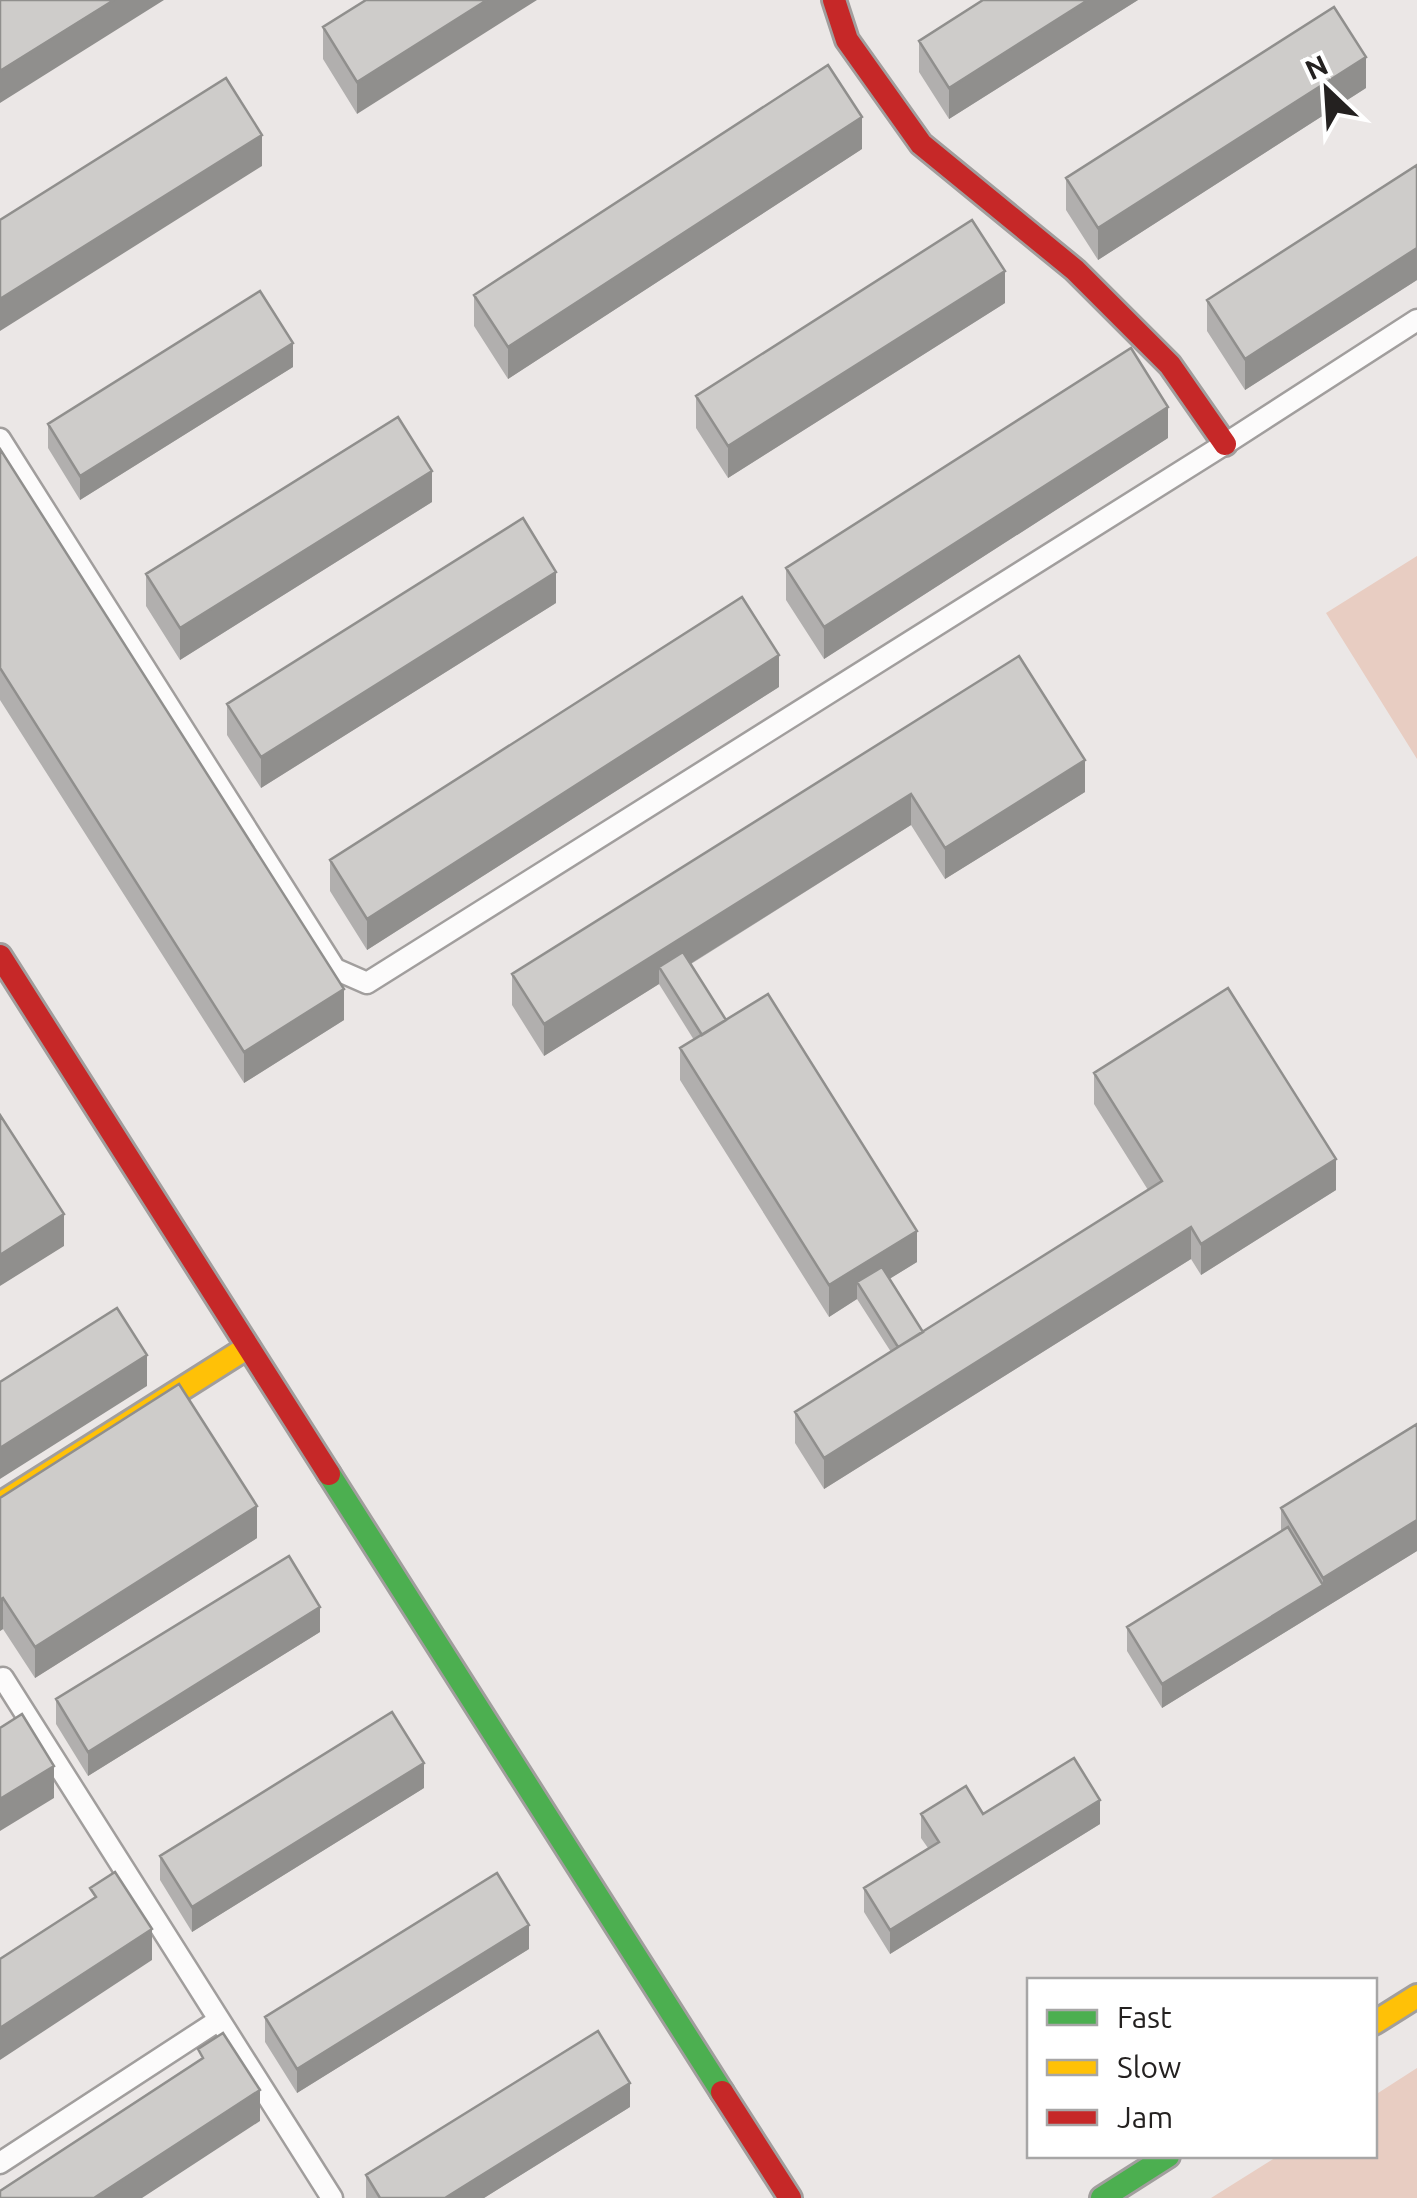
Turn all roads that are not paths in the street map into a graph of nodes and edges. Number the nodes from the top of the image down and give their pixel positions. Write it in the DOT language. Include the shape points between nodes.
graph roads {
  1 [pos="834,0"];
  2 [pos="1417,320"];
  3 [pos="0,438"];
  4 [pos="1225,444"];
  5 [pos="0,956"];
  6 [pos="248,1347"];
  7 [pos="0,1504"];
  8 [pos="0,1679"];
  9 [pos="1417,1996"];
  10 [pos="219,2020"];
  11 [pos="1377,2022"];
  12 [pos="1165,2158"];
  13 [pos="0,2163"];
  14 [pos="332,2198"];
  15 [pos="790,2198"];
  16 [pos="1102,2198"];
  1 -- 4 [label="street" via="847,40 920,144 1075,270 1170,364"];
  2 -- 4 [label="lane"];
  3 -- 4 [label="lane" via="335,969 367,983"];
  5 -- 6 [label="street"];
  6 -- 7 [label="street"];
  6 -- 15 [label="street"];
  8 -- 10 [label="lane"];
  9 -- 11 [label="street"];
  10 -- 13 [label="lane"];
  10 -- 14 [label="lane"];
  12 -- 16 [label="street"];
}
